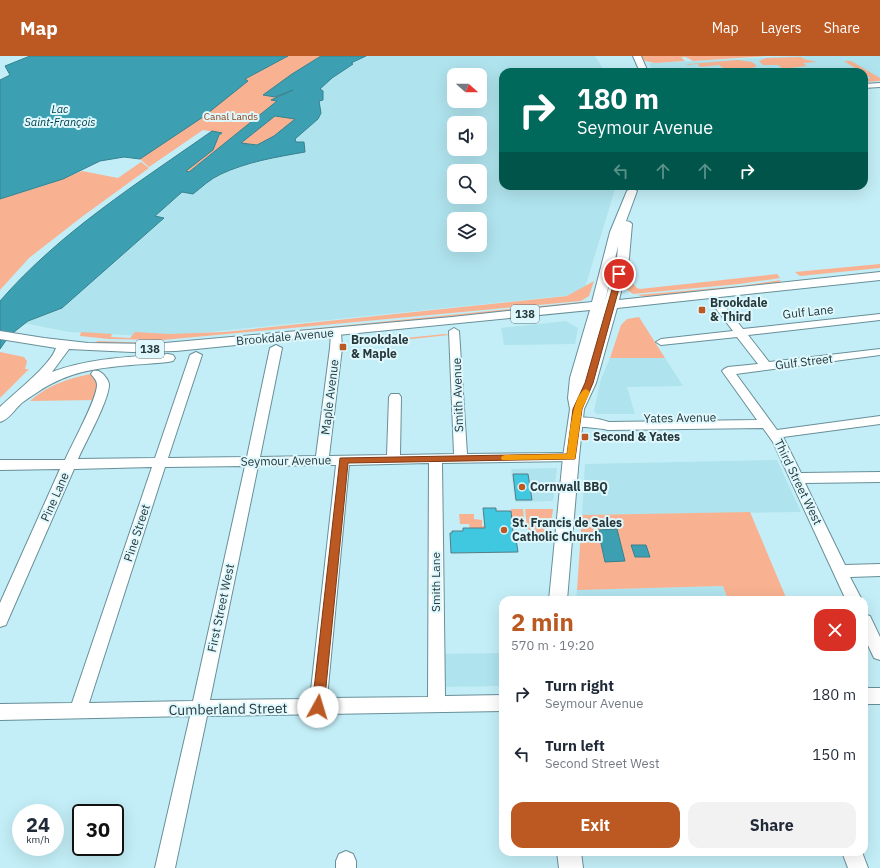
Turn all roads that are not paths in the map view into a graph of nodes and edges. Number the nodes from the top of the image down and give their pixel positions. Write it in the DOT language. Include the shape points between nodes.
graph roads {
  1 [pos="637,56"];
  2 [pos="642,68"];
  3 [pos="880,85"];
  4 [pos="868,86"];
  5 [pos="631,190"];
  6 [pos="632,190"];
  7 [pos="880,276"];
  8 [pos="618,280"];
  9 [pos="880,284"];
  10 [pos="795,288"];
  11 [pos="649,300"];
  12 [pos="716,302"];
  13 [pos="603,310"];
  14 [pos="880,317"];
  15 [pos="454,331"];
  16 [pos="739,332"];
  17 [pos="0,335"];
  18 [pos="336,337"];
  19 [pos="661,342"];
  20 [pos="8,343"];
  21 [pos="276,348"];
  22 [pos="58,350"];
  23 [pos="880,352"];
  24 [pos="196,355"];
  25 [pos="178,356"];
  26 [pos="766,366"];
  27 [pos="69,371"];
  28 [pos="728,371"];
  29 [pos="97,374"];
  30 [pos="395,397"];
  31 [pos="6,403"];
  32 [pos="0,416"];
  33 [pos="577,416"];
  34 [pos="764,420"];
  35 [pos="880,420"];
  36 [pos="775,434"];
  37 [pos="571,457"];
  38 [pos="461,458"];
  39 [pos="393,459"];
  40 [pos="435,459"];
  41 [pos="322,460"];
  42 [pos="343,460"];
  43 [pos="252,462"];
  44 [pos="160,463"];
  45 [pos="69,464"];
  46 [pos="0,465"];
  47 [pos="880,477"];
  48 [pos="797,478"];
  49 [pos="880,570"];
  50 [pos="840,571"];
  51 [pos="558,596"];
  52 [pos="852,596"];
  53 [pos="0,620"];
  54 [pos="868,629"];
  55 [pos="880,653"];
  56 [pos="868,696"];
  57 [pos="880,696"];
  58 [pos="499,703"];
  59 [pos="436,705"];
  60 [pos="318,707"];
  61 [pos="200,709"];
  62 [pos="78,711"];
  63 [pos="0,712"];
  64 [pos="569,856"];
  65 [pos="854,856"];
  66 [pos="165,868"];
  67 [pos="570,868"];
  68 [pos="858,868"];
  1 -- 2 [label="main road"];
  3 -- 4 [label="street"];
  5 -- 13 [label="main road" via="616,232"];
  6 -- 8 [label="main road"];
  7 -- 10 [label="main road, Brookdale Avenue"];
  8 -- 11 [label="main road" via="619,287 625,295"];
  8 -- 13 [label="main road"];
  9 -- 10 [label="main road, Brookdale Avenue"];
  10 -- 11 [label="main road, Brookdale Avenue / 138"];
  10 -- 12 [label="main road, Brookdale Avenue"];
  11 -- 13 [label="main road, Brookdale Avenue / 138"];
  12 -- 13 [label="main road, Brookdale Avenue / 138"];
  12 -- 16 [label="street"];
  13 -- 15 [label="main road, Brookdale Avenue / 138"];
  13 -- 18 [label="main road, Brookdale Avenue / 138"];
  13 -- 33 [label="main road" via="589,383"];
  14 -- 16 [label="street, Gulf Lane"];
  15 -- 18 [label="main road, Brookdale Avenue / 138"];
  15 -- 38 [label="street, Smith Avenue"];
  16 -- 19 [label="street, Gulf Lane"];
  16 -- 26 [label="street"];
  17 -- 20 [label="main road, Brookdale Avenue / 138"];
  18 -- 21 [label="main road, Brookdale Avenue / 138"];
  18 -- 22 [label="main road, Brookdale Avenue / 138" via="158,348"];
  18 -- 41 [label="street, Maple Avenue"];
  20 -- 22 [label="main road, Brookdale Avenue / 138"];
  21 -- 24 [label="main road, Brookdale Avenue / 138"];
  21 -- 43 [label="street, First Street West"];
  22 -- 25 [label="main road, Brookdale Avenue / 138" via="89,356"];
  22 -- 31 [label="main road" via="48,368"];
  23 -- 26 [label="street, Gulf Street"];
  24 -- 25 [label="main road, Brookdale Avenue / 138"];
  24 -- 44 [label="street, Pine Street"];
  25 -- 27 [label="main road"];
  26 -- 28 [label="street, Gulf Street"];
  27 -- 29 [label="main road"];
  27 -- 31 [label="main road"];
  28 -- 34 [label="street, Third Street West"];
  29 -- 45 [label="street, Pine Lane" via="103,386 100,398"];
  30 -- 39 [label="street"];
  31 -- 32 [label="main road"];
  33 -- 34 [label="street, Yates Avenue" via="608,426 659,422"];
  33 -- 37 [label="main road"];
  34 -- 36 [label="street, Third Street West"];
  35 -- 36 [label="street"];
  36 -- 48 [label="street, Third Street West"];
  37 -- 38 [label="street, Seymour Avenue"];
  37 -- 51 [label="main road"];
  38 -- 40 [label="street, Seymour Avenue"];
  39 -- 40 [label="street, Seymour Avenue"];
  39 -- 42 [label="street, Seymour Avenue"];
  40 -- 59 [label="street, Smith Lane"];
  41 -- 42 [label="street, Seymour Avenue"];
  41 -- 43 [label="street, Seymour Avenue"];
  42 -- 60 [label="street"];
  43 -- 44 [label="street, Seymour Avenue"];
  43 -- 61 [label="street, First Street West"];
  44 -- 45 [label="street, Seymour Avenue"];
  44 -- 62 [label="street, Pine Street"];
  45 -- 46 [label="street, Seymour Avenue"];
  45 -- 53 [label="street, Pine Lane"];
  47 -- 48 [label="street"];
  48 -- 50 [label="street, Third Street West"];
  49 -- 50 [label="street"];
  50 -- 52 [label="street, Third Street West"];
  54 -- 55 [label="street"];
  56 -- 57 [label="street"];
  58 -- 59 [label="street, Cumberland Street"];
  59 -- 60 [label="street, Cumberland Street"];
  60 -- 61 [label="street, Cumberland Street"];
  61 -- 62 [label="street, Cumberland Street"];
  61 -- 66 [label="street, First Street West"];
  62 -- 63 [label="street, Cumberland Street"];
  64 -- 67 [label="main road"];
  65 -- 68 [label="street"];
}
